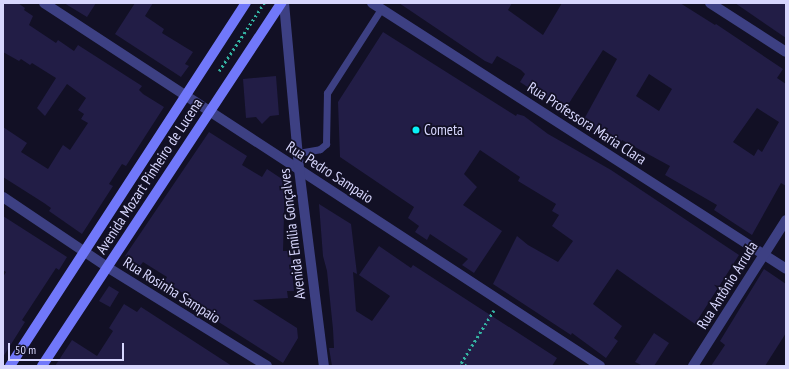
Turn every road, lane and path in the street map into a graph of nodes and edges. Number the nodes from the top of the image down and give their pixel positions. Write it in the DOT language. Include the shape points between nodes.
graph roads {
  1 [pos="44,3"];
  2 [pos="246,3"];
  3 [pos="280,3"];
  4 [pos="284,3"];
  5 [pos="372,3"];
  6 [pos="710,3"];
  7 [pos="381,9"];
  8 [pos="786,52"];
  9 [pos="186,95"];
  10 [pos="210,110"];
  11 [pos="298,153"];
  12 [pos="299,169"];
  13 [pos="3,197"];
  14 [pos="786,220"];
  15 [pos="84,250"];
  16 [pos="763,254"];
  17 [pos="107,267"];
  18 [pos="786,269"];
  19 [pos="500,300"];
  20 [pos="10,366"];
  21 [pos="42,366"];
  22 [pos="267,366"];
  23 [pos="324,366"];
  24 [pos="466,366"];
  25 [pos="600,366"];
  26 [pos="693,366"];
  1 -- 9 [label="street, Rua Pedro Sampaio"];
  2 -- 9 [label="main road, Avenida Mozart Pinheiro de Lucena"];
  3 -- 10 [label="main road, Avenida Mozart Pinheiro de Lucena"];
  4 -- 11 [label="street, Avenida Emília Gonçalves"];
  5 -- 7 [label="street, Rua Professora Maria Clara"];
  6 -- 8 [label="street"];
  7 -- 11 [label="lane" via="327,93 326,144 320,149"];
  7 -- 16 [label="street, Rua Professora Maria Clara"];
  9 -- 10 [label="street, Rua Pedro Sampaio"];
  9 -- 15 [label="main road, Avenida Mozart Pinheiro de Lucena"];
  10 -- 12 [label="street, Rua Pedro Sampaio"];
  10 -- 17 [label="main road, Avenida Mozart Pinheiro de Lucena"];
  11 -- 12 [label="street, Avenida Emília Gonçalves"];
  12 -- 19 [label="street, Rua Pedro Sampaio"];
  12 -- 23 [label="street, Avenida Emília Gonçalves"];
  13 -- 15 [label="street, Rua Rosinha Sampaio"];
  14 -- 16 [label="street, Rua Antônio Arruda"];
  15 -- 17 [label="street, Rua Rosinha Sampaio"];
  15 -- 20 [label="main road, Avenida Mozart Pinheiro de Lucena"];
  16 -- 18 [label="street, Rua Professora Maria Clara"];
  16 -- 26 [label="street, Rua Antônio Arruda"];
  17 -- 21 [label="main road, Avenida Mozart Pinheiro de Lucena"];
  17 -- 22 [label="street, Rua Rosinha Sampaio"];
  19 -- 24 [label="path" via="461,363"];
  19 -- 25 [label="street, Rua Pedro Sampaio"];
}
